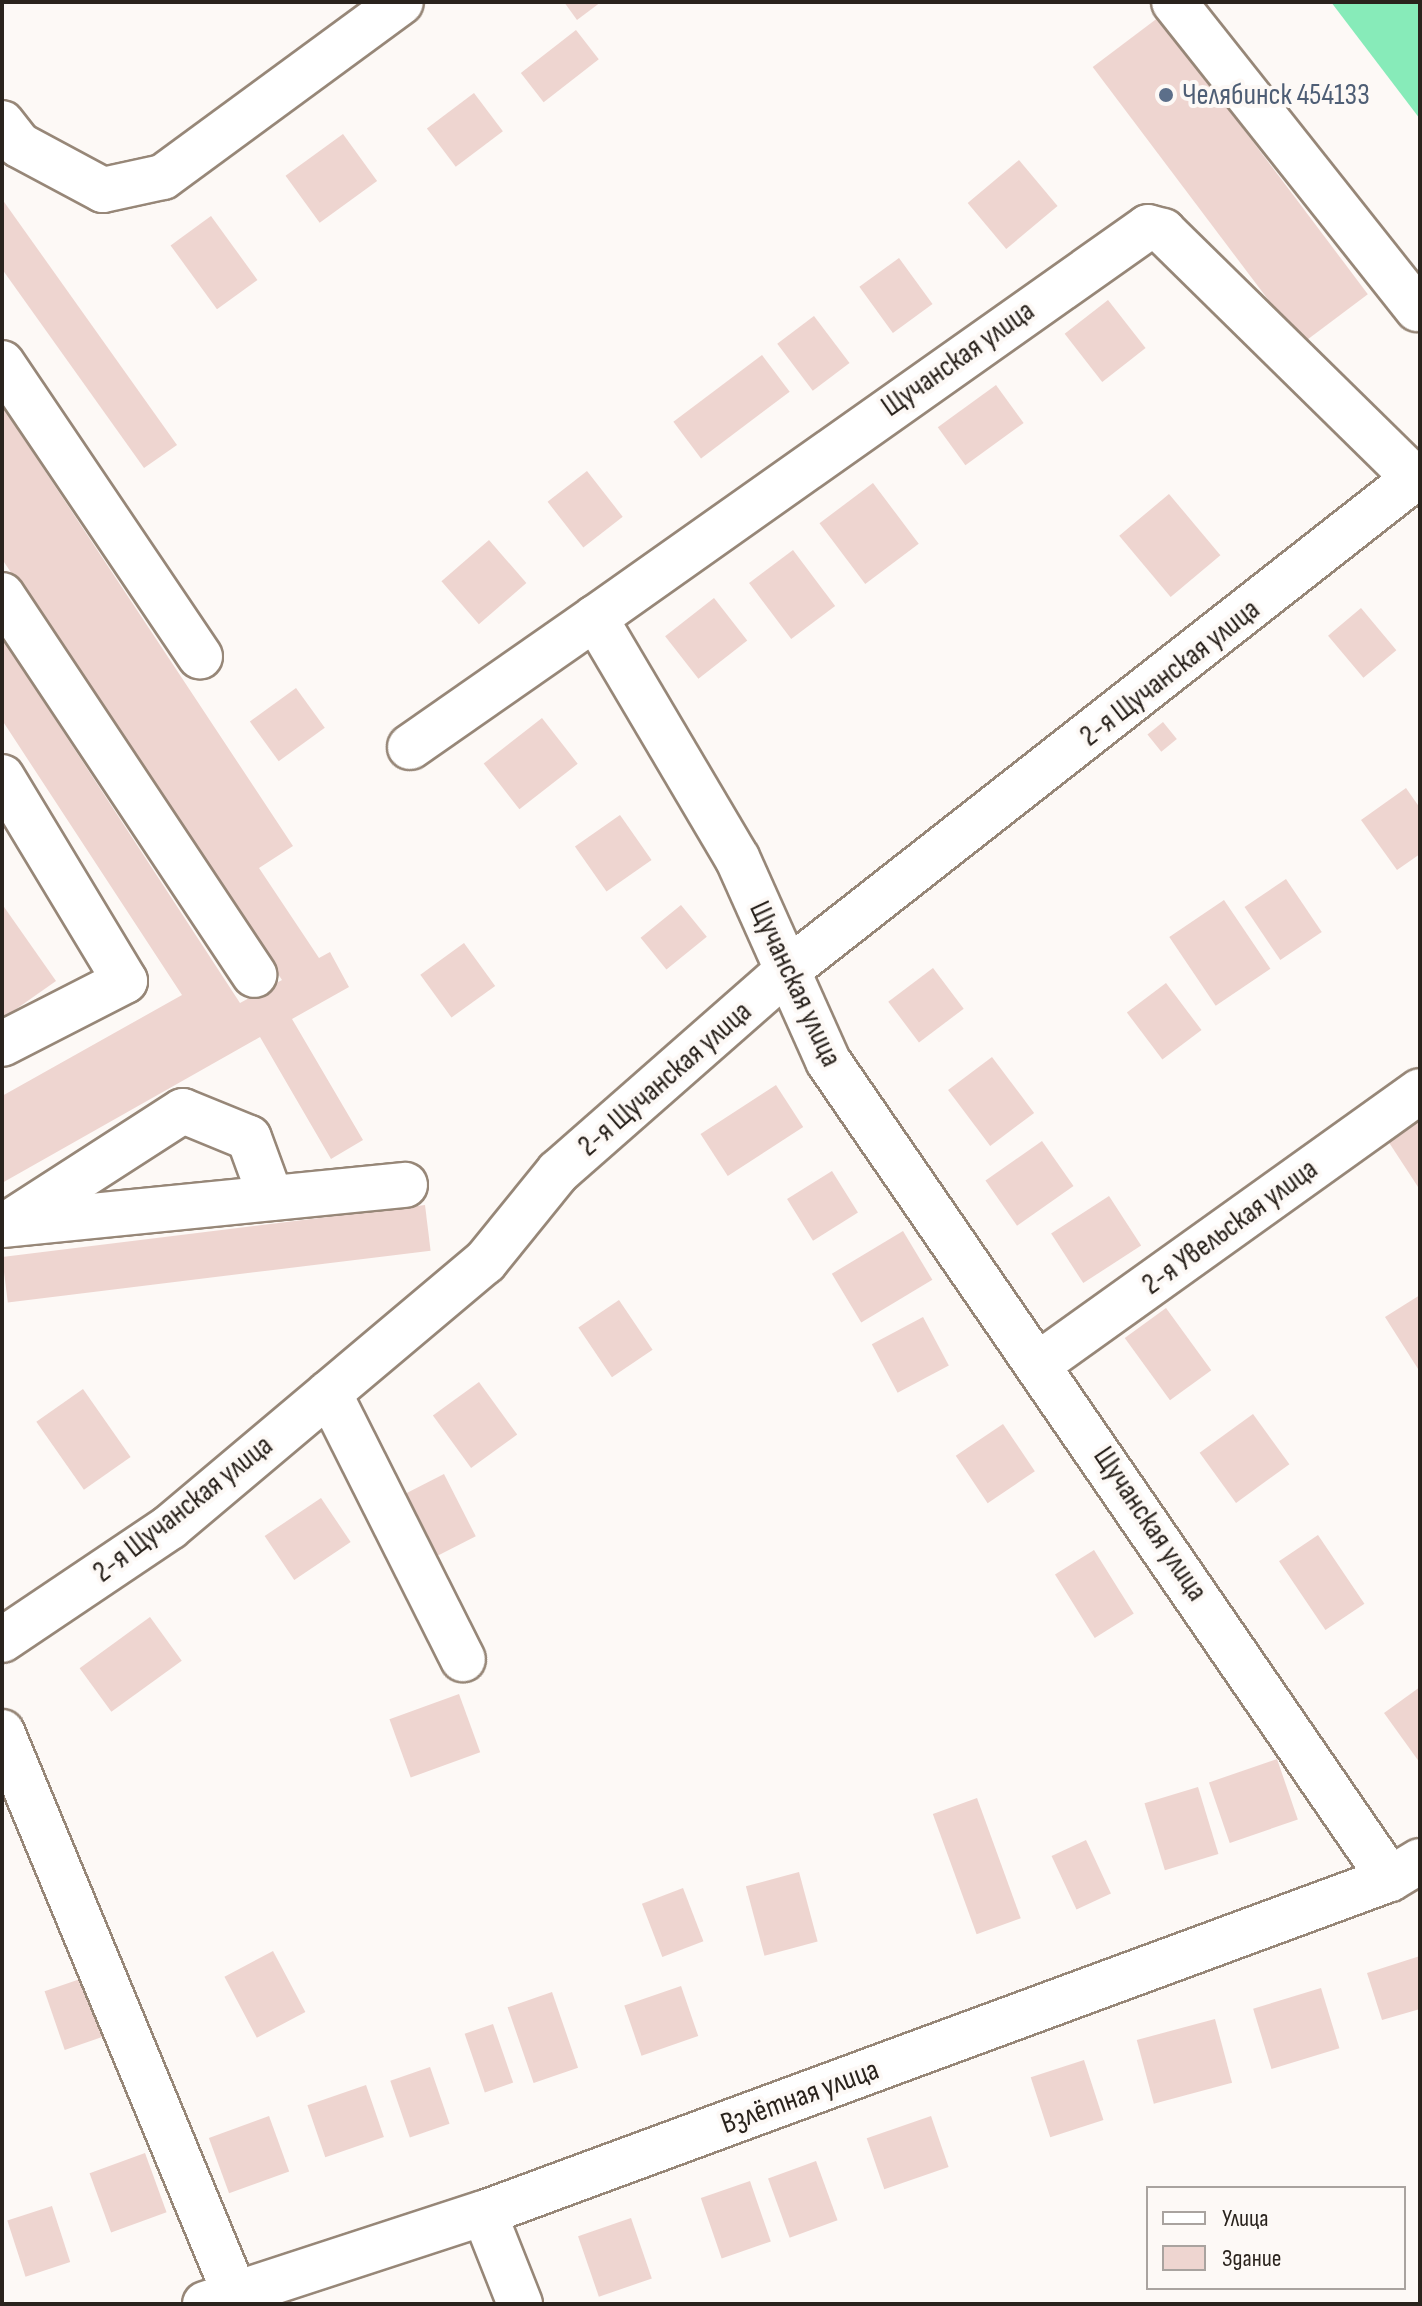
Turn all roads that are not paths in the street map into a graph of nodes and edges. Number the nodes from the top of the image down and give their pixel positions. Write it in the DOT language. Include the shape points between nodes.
graph roads {
  1 [pos="401,2"];
  2 [pos="1174,2"];
  3 [pos="2,123"];
  4 [pos="1417,309"];
  5 [pos="2,363"];
  6 [pos="1417,476"];
  7 [pos="2,595"];
  8 [pos="595,618"];
  9 [pos="200,657"];
  10 [pos="410,747"];
  11 [pos="3,780"];
  12 [pos="789,969"];
  13 [pos="254,975"];
  14 [pos="2,1044"];
  15 [pos="1420,1091"];
  16 [pos="405,1185"];
  17 [pos="271,1198"];
  18 [pos="4,1225"];
  19 [pos="1040,1363"];
  20 [pos="329,1393"];
  21 [pos="2,1640"];
  22 [pos="463,1659"];
  23 [pos="2,1732"];
  24 [pos="1405,1870"];
  25 [pos="484,2213"];
  26 [pos="220,2299"];
  27 [pos="520,2304"];
  1 -- 3 [label="street" via="163,177 103,190 19,145"];
  2 -- 4 [label="street"];
  5 -- 9 [label="street"];
  6 -- 8 [label="street, Щучанская улица" via="1163,231 1148,227"];
  6 -- 12 [label="street, 2-я Щучанская улица"];
  7 -- 13 [label="street"];
  8 -- 10 [label="street"];
  8 -- 12 [label="street, Щучанская улица" via="737,858"];
  11 -- 14 [label="street" via="125,981"];
  12 -- 19 [label="street, Щучанская улица" via="828,1061"];
  12 -- 20 [label="street, 2-я Щучанская улица" via="558,1172 485,1262"];
  15 -- 19 [label="street, 2-я Увельская улица"];
  16 -- 17 [label="street"];
  17 -- 18 [label="street"];
  17 -- 18 [label="street" via="249,1138 183,1111"];
  19 -- 24 [label="street, Щучанская улица"];
  20 -- 21 [label="street, 2-я Щучанская улица" via="170,1527"];
  20 -- 22 [label="street"];
  23 -- 26 [label="street"];
  24 -- 25 [label="street, Взлётная улица"];
  25 -- 26 [label="street, Взлётная улица"];
  25 -- 27 [label="street"];
}
